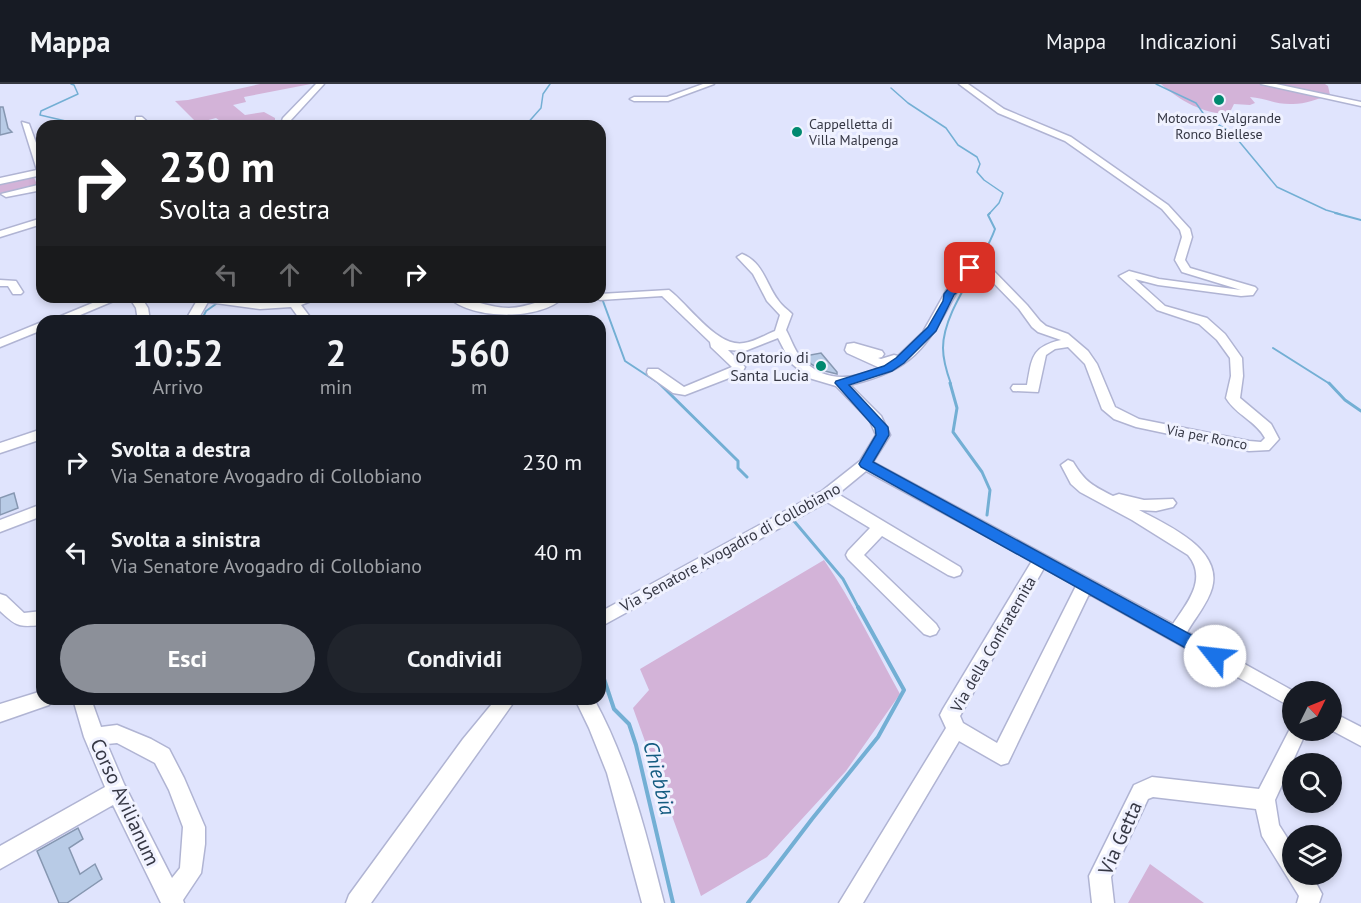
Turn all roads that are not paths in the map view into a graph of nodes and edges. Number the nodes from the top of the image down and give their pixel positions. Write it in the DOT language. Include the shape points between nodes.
graph roads {
  1 [pos="320,84"];
  2 [pos="710,84"];
  3 [pos="963,84"];
  4 [pos="1265,84"];
  5 [pos="634,99"];
  6 [pos="1361,104"];
  7 [pos="286,120"];
  8 [pos="25,124"];
  9 [pos="36,154"];
  10 [pos="36,172"];
  11 [pos="0,181"];
  12 [pos="36,188"];
  13 [pos="6,194"];
  14 [pos="36,223"];
  15 [pos="0,234"];
  16 [pos="742,257"];
  17 [pos="0,283"];
  18 [pos="17,292"];
  19 [pos="606,297"];
  20 [pos="102,303"];
  21 [pos="243,303"];
  22 [pos="300,303"];
  23 [pos="469,303"];
  24 [pos="547,303"];
  25 [pos="295,305"];
  26 [pos="70,315"];
  27 [pos="302,315"];
  28 [pos="36,328"];
  29 [pos="781,333"];
  30 [pos="715,340"];
  31 [pos="0,343"];
  32 [pos="1073,343"];
  33 [pos="911,350"];
  34 [pos="878,354"];
  35 [pos="653,372"];
  36 [pos="841,383"];
  37 [pos="1018,388"];
  38 [pos="36,436"];
  39 [pos="0,448"];
  40 [pos="865,464"];
  41 [pos="1068,465"];
  42 [pos="1097,493"];
  43 [pos="827,495"];
  44 [pos="1168,503"];
  45 [pos="36,512"];
  46 [pos="0,526"];
  47 [pos="880,528"];
  48 [pos="1041,560"];
  49 [pos="954,571"];
  50 [pos="1085,584"];
  51 [pos="0,601"];
  52 [pos="606,617"];
  53 [pos="36,619"];
  54 [pos="930,629"];
  55 [pos="1176,634"];
  56 [pos="1282,694"];
  57 [pos="36,701"];
  58 [pos="84,705"];
  59 [pos="502,705"];
  60 [pos="587,705"];
  61 [pos="0,712"];
  62 [pos="1342,727"];
  63 [pos="956,729"];
  64 [pos="94,737"];
  65 [pos="1361,737"];
  66 [pos="1293,741"];
  67 [pos="117,791"];
  68 [pos="1265,800"];
  69 [pos="1282,849"];
  70 [pos="0,858"];
  71 [pos="1305,885"];
  72 [pos="172,900"];
  73 [pos="357,903"];
  74 [pos="652,903"];
  75 [pos="850,903"];
  76 [pos="1103,903"];
  77 [pos="1308,903"];
  1 -- 7 [label="street"];
  2 -- 5 [label="street" via="668,99"];
  3 -- 32 [label="street, Via per Ronco" via="1001,111 1068,140 1165,207 1185,228 1187,237 1180,260 1186,270 1251,288 1249,293 1125,276 1161,308 1203,321 1221,337 1236,358 1238,376 1233,398 1266,427 1272,439 1264,447 1249,446 1119,416 1109,409 1091,364"];
  4 -- 6 [label="street"];
  8 -- 9 [label="street"];
  10 -- 11 [label="street"];
  12 -- 13 [label="street"];
  14 -- 15 [label="street"];
  16 -- 29 [label="street" via="758,272 777,309 786,314"];
  17 -- 18 [label="street" via="12,284"];
  19 -- 30 [label="street" via="665,292"];
  20 -- 26 [label="street"];
  21 -- 25 [label="street"];
  22 -- 25 [label="street"];
  23 -- 24 [label="street" via="511,312"];
  25 -- 27 [label="street"];
  28 -- 31 [label="street"];
  29 -- 30 [label="street" via="744,347"];
  29 -- 36 [label="street" via="804,368"];
  30 -- 35 [label="street" via="739,367 737,370 685,392"];
  32 -- 33 [label="street, Via per Ronco" via="1036,324 981,266 971,266 932,328"];
  32 -- 37 [label="street" via="1040,352 1033,388"];
  33 -- 34 [label="street" via="881,364 850,350 856,347"];
  33 -- 36 [label="street, Via per Ronco" via="888,369"];
  36 -- 40 [label="street, Via Senatore Avogadro di Collobiano" via="881,427 883,435"];
  38 -- 39 [label="street"];
  40 -- 43 [label="street, Via Senatore Avogadro di Collobiano"];
  40 -- 48 [label="street"];
  41 -- 42 [label="street" via="1076,480"];
  42 -- 44 [label="street" via="1145,506"];
  42 -- 55 [label="street" via="1194,551 1203,562 1202,593"];
  43 -- 47 [label="street"];
  43 -- 52 [label="street, Via Senatore Avogadro di Collobiano"];
  45 -- 46 [label="street"];
  47 -- 49 [label="street"];
  47 -- 54 [label="street" via="854,555"];
  48 -- 50 [label="street"];
  48 -- 63 [label="street, Via della Confraternita" via="950,715"];
  50 -- 55 [label="street"];
  50 -- 63 [label="street, Via della Confraternita" via="1001,756"];
  51 -- 53 [label="street" via="21,620"];
  55 -- 56 [label="street"];
  57 -- 61 [label="street"];
  58 -- 64 [label="street, Corso Avilianum"];
  59 -- 73 [label="street"];
  60 -- 74 [label="street" via="610,749"];
  62 -- 65 [label="street"];
  63 -- 75 [label="street, Via della Confraternita"];
  64 -- 67 [label="street, Corso Avilianum"];
  64 -- 72 [label="street" via="117,734 144,745 162,756 177,784 194,827 194,844 190,873"];
  66 -- 68 [label="street"];
  67 -- 70 [label="street"];
  67 -- 72 [label="street, Corso Avilianum"];
  68 -- 69 [label="street" via="1269,829"];
  68 -- 76 [label="street, Via Getta" via="1152,787 1141,792 1100,876"];
  71 -- 77 [label="street" via="1311,894"];
}
